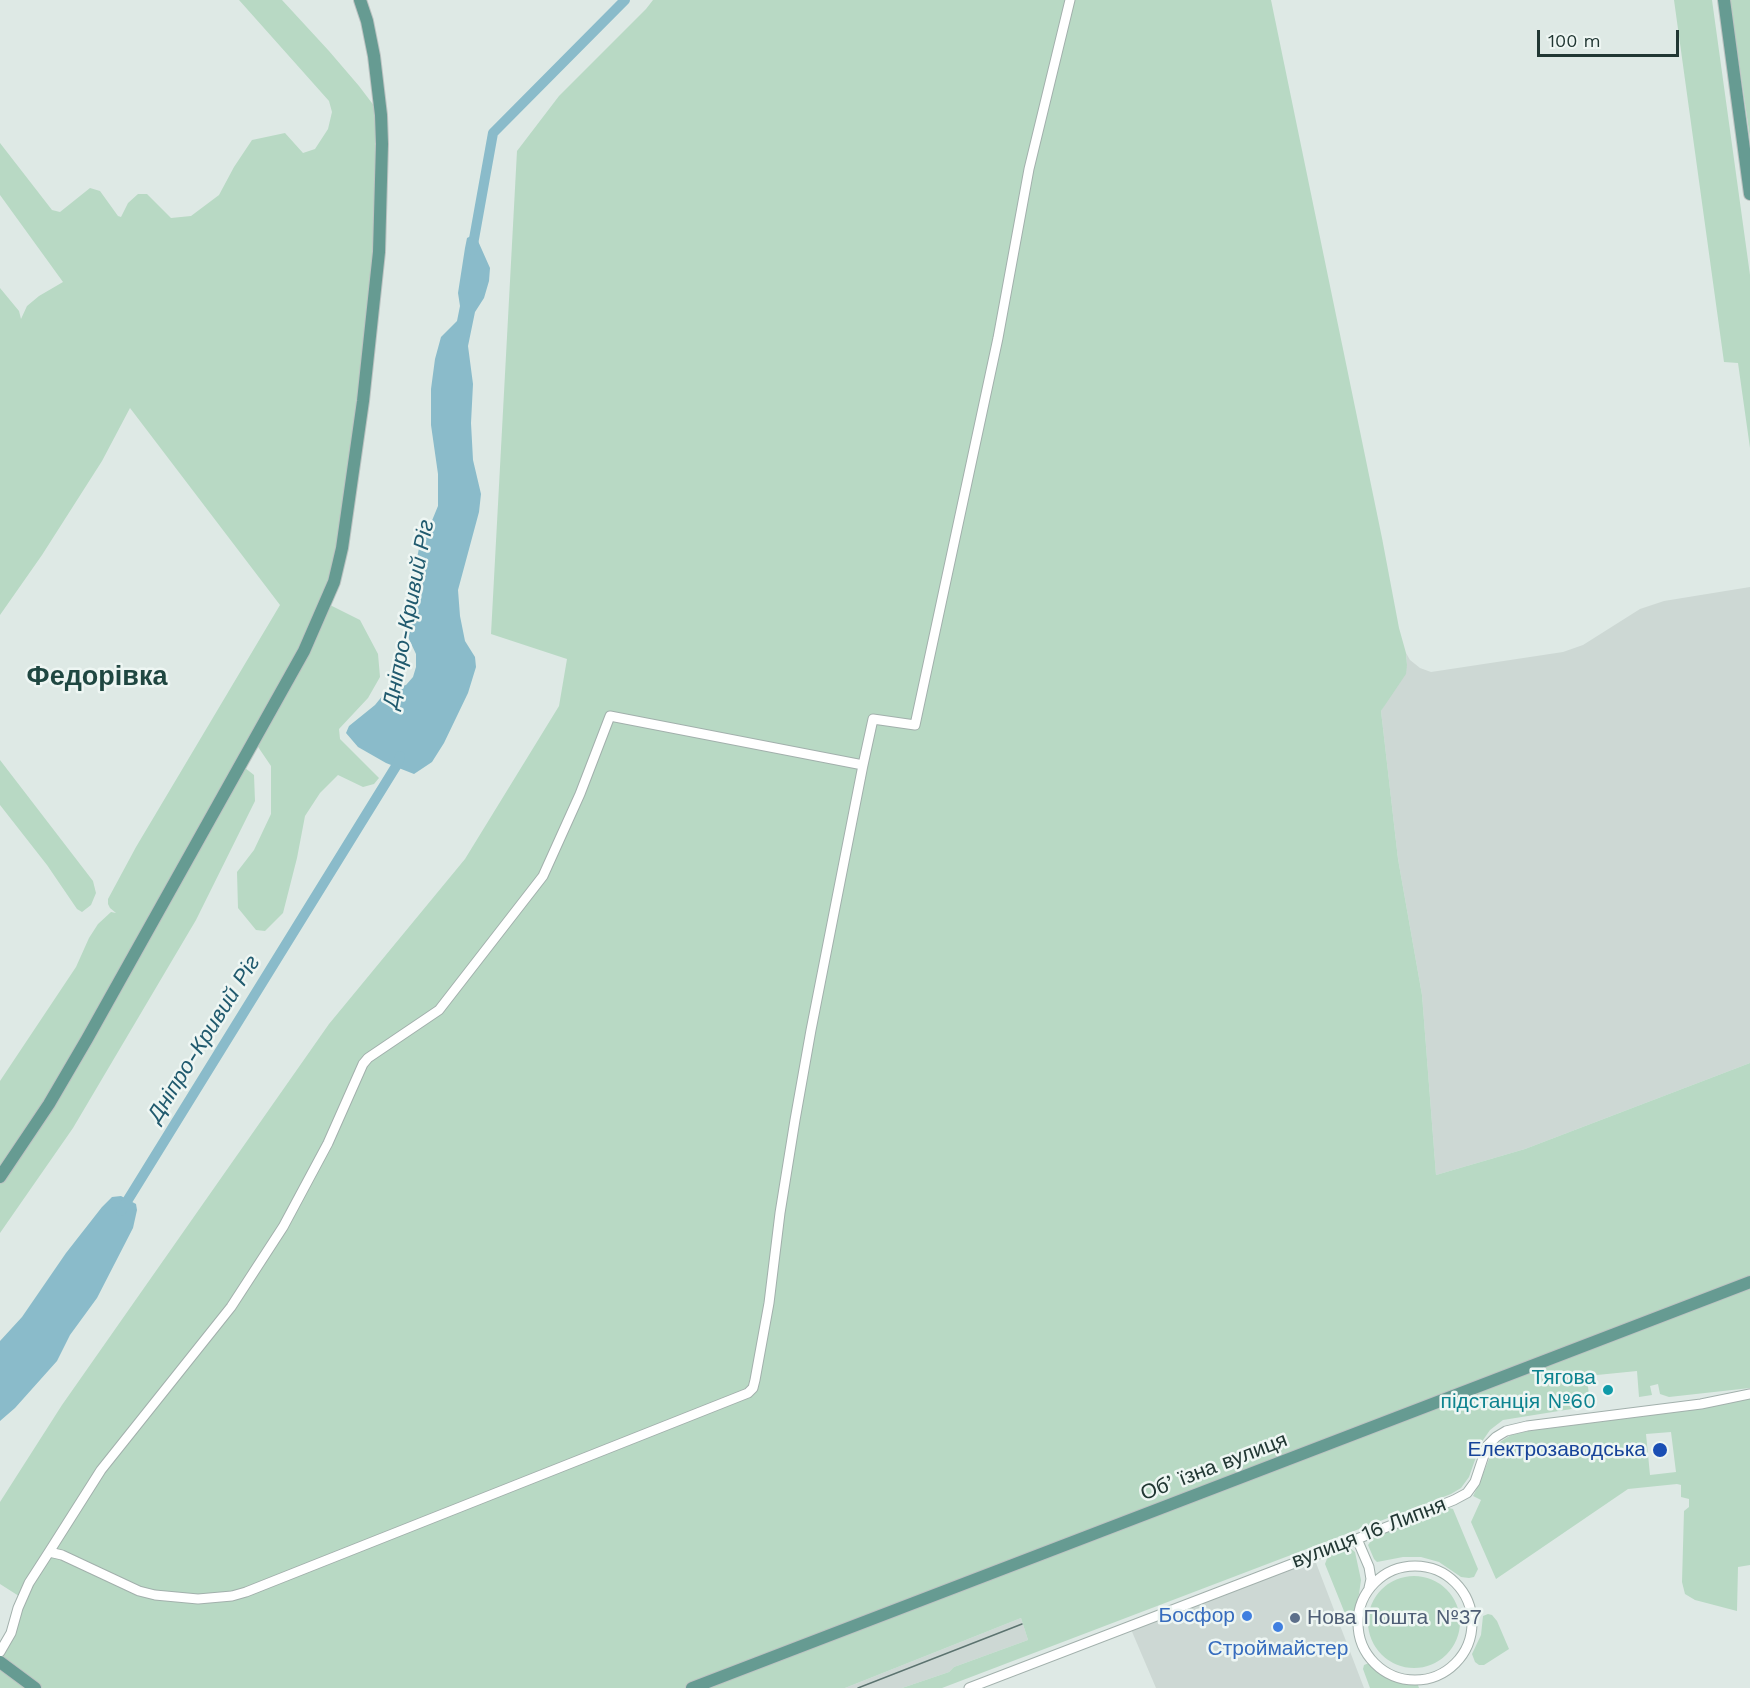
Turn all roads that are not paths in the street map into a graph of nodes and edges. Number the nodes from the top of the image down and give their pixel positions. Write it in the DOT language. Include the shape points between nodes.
graph roads {
  1 [pos="360,0"];
  2 [pos="1070,0"];
  3 [pos="1724,0"];
  4 [pos="1750,194"];
  5 [pos="862,765"];
  6 [pos="0,1177"];
  7 [pos="1750,1282"];
  8 [pos="1750,1394"];
  9 [pos="1358,1539"];
  10 [pos="48,1552"];
  11 [pos="1366,1559"];
  12 [pos="1390,1572"];
  13 [pos="1370,1588"];
  14 [pos="0,1652"];
  15 [pos="0,1662"];
  16 [pos="35,1688"];
  17 [pos="692,1688"];
  18 [pos="969,1688"];
  1 -- 6 [label="main road" via="374,56 381,115 380,252 363,401 334,582 304,651 87,1039"];
  2 -- 5 [label="street" via="1029,169 998,338 915,725 873,719"];
  3 -- 4 [label="main road"];
  5 -- 10 [label="street" via="610,716 543,876 439,1010 363,1064 328,1143 283,1227 231,1307 101,1470"];
  5 -- 10 [label="street" via="795,1120 769,1303 755,1380 748,1393 232,1596 198,1599 155,1595"];
  7 -- 17 [label="main road, Обʼїзна вулиця"];
  8 -- 9 [label="street, вулиця 16 Липня" via="1506,1431 1487,1446 1475,1482 1467,1493"];
  9 -- 11 [label="street"];
  9 -- 18 [label="street, вулиця 16 Липня"];
  10 -- 14 [label="street" via="29,1583"];
  11 -- 12 [label="street" via="1377,1569"];
  11 -- 13 [label="street"];
  12 -- 13 [label="street"];
  12 -- 13 [label="street" via="1412,1566 1436,1570 1455,1582 1465,1595 1472,1617 1471,1633 1462,1655 1452,1666 1432,1677 1415,1680 1391,1674 1377,1665 1366,1652 1358,1628 1359,1611"];
  15 -- 16 [label="main road"];
}
